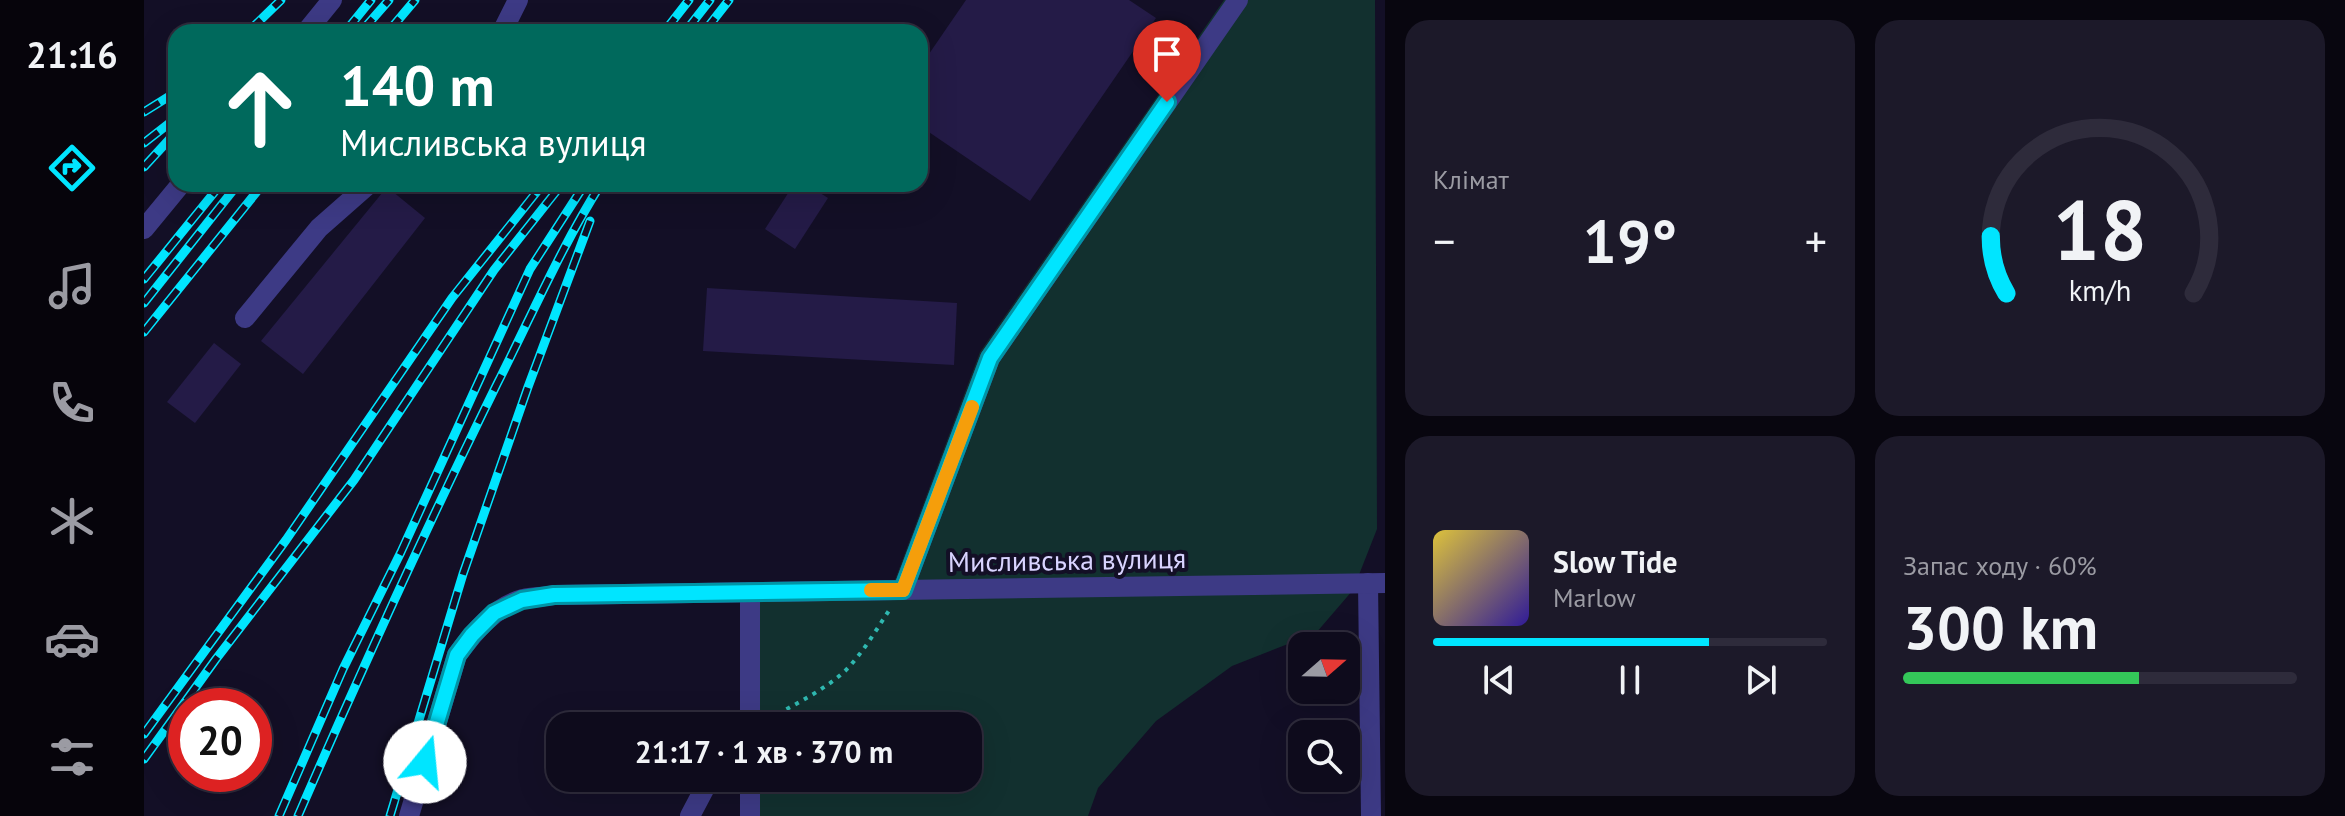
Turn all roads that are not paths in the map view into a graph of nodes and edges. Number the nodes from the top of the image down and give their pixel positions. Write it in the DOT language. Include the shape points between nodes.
graph roads {
  1 [pos="332,0"];
  2 [pos="518,0"];
  3 [pos="1238,0"];
  4 [pos="312,24"];
  5 [pos="506,24"];
  6 [pos="174,192"];
  7 [pos="360,192"];
  8 [pos="144,229"];
  9 [pos="245,318"];
  10 [pos="1377,583"];
  11 [pos="903,590"];
  12 [pos="750,592"];
  13 [pos="758,712"];
  14 [pos="703,792"];
  15 [pos="750,792"];
  16 [pos="409,816"];
  17 [pos="690,816"];
  18 [pos="750,816"];
  19 [pos="1371,816"];
  1 -- 4 [label="street"];
  2 -- 5 [label="street"];
  3 -- 11 [label="street" via="990,358"];
  6 -- 8 [label="street"];
  7 -- 9 [label="street" via="319,228"];
  10 -- 11 [label="street, Мисливська вулиця"];
  10 -- 19 [label="street"];
  11 -- 12 [label="street, Мисливська вулиця"];
  12 -- 13 [label="street"];
  12 -- 16 [label="street, Мисливська вулиця" via="554,595 522,600 494,613 457,655"];
  14 -- 17 [label="street"];
  15 -- 18 [label="street"];
}
